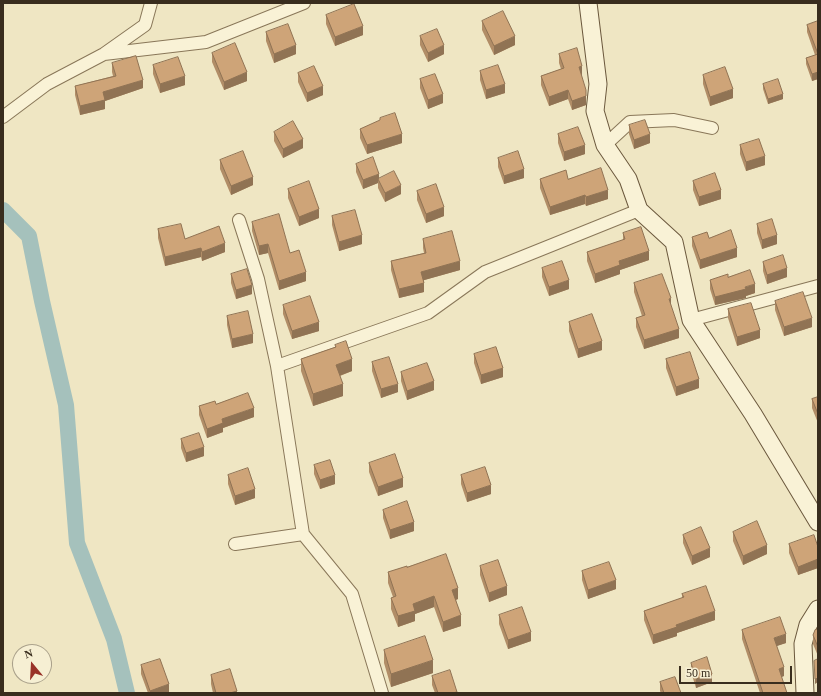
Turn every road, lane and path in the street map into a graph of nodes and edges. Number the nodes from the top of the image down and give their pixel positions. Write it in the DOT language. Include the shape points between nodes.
graph roads {
  1 [pos="151,3"];
  2 [pos="304,3"];
  3 [pos="588,3"];
  4 [pos="104,54"];
  5 [pos="3,117"];
  6 [pos="712,128"];
  7 [pos="605,145"];
  8 [pos="639,210"];
  9 [pos="239,220"];
  10 [pos="818,286"];
  11 [pos="691,320"];
  12 [pos="277,366"];
  13 [pos="818,522"];
  14 [pos="303,534"];
  15 [pos="235,544"];
  16 [pos="818,608"];
  17 [pos="382,693"];
  18 [pos="805,693"];
  1 -- 4 [label="street" via="145,25"];
  2 -- 4 [label="street" via="206,42"];
  3 -- 7 [label="street" via="598,84 595,111"];
  4 -- 5 [label="street" via="46,84"];
  6 -- 7 [label="street" via="674,120 630,122"];
  7 -- 8 [label="street" via="628,179"];
  8 -- 11 [label="street" via="674,242"];
  8 -- 12 [label="street" via="485,272 428,313"];
  9 -- 12 [label="street" via="258,279"];
  10 -- 11 [label="street"];
  11 -- 13 [label="street" via="753,414"];
  12 -- 14 [label="street"];
  14 -- 15 [label="street"];
  14 -- 17 [label="street" via="352,594"];
  16 -- 18 [label="street" via="808,625 803,644"];
}
